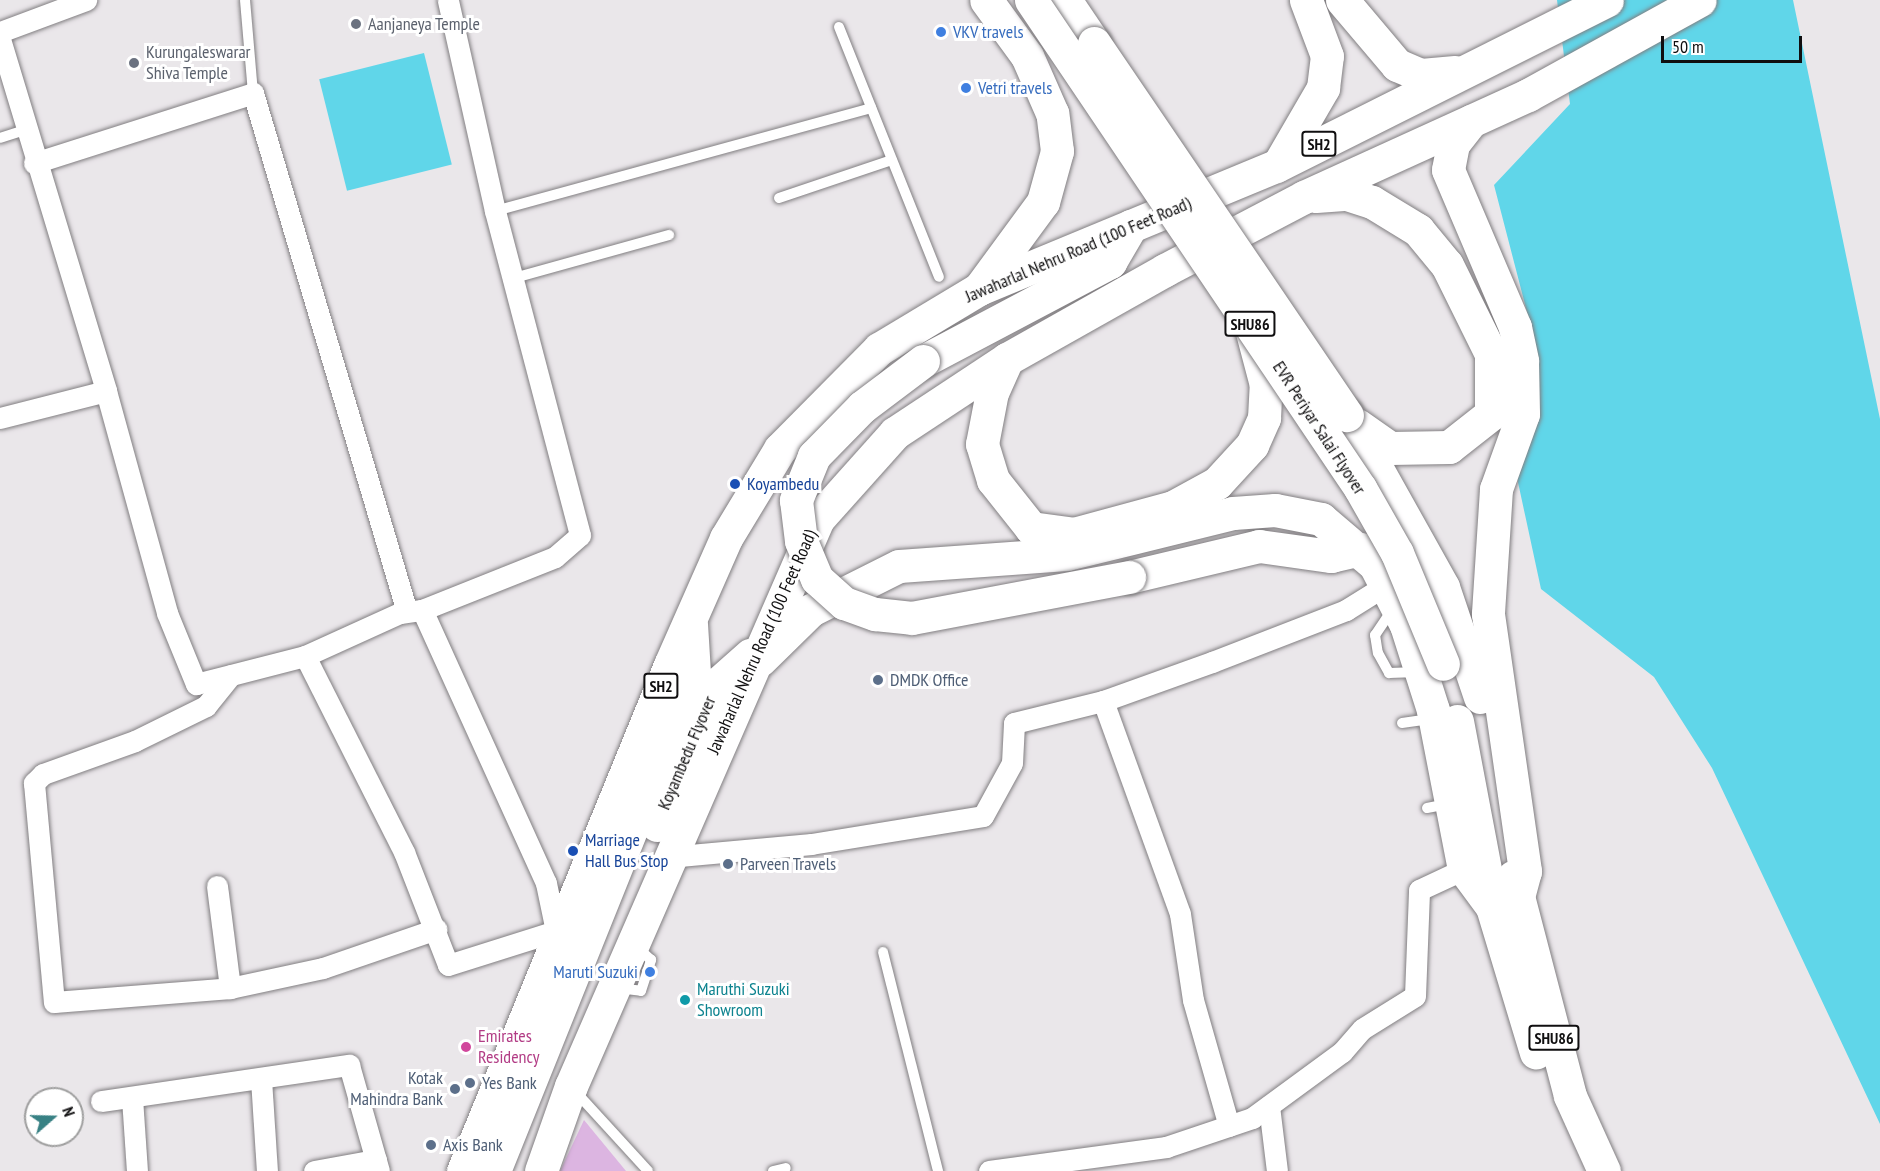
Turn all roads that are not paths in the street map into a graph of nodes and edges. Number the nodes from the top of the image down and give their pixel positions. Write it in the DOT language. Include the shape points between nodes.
graph roads {
  1 [pos="86,0"];
  2 [pos="245,0"];
  3 [pos="448,0"];
  4 [pos="986,0"];
  5 [pos="1031,0"];
  6 [pos="1065,0"];
  7 [pos="1080,0"];
  8 [pos="1306,0"];
  9 [pos="1342,0"];
  10 [pos="1606,0"];
  11 [pos="1700,0"];
  12 [pos="839,27"];
  13 [pos="0,32"];
  14 [pos="0,39"];
  15 [pos="1095,43"];
  16 [pos="1458,71"];
  17 [pos="253,93"];
  18 [pos="871,108"];
  19 [pos="1471,121"];
  20 [pos="25,130"];
  21 [pos="0,138"];
  22 [pos="892,160"];
  23 [pos="34,163"];
  24 [pos="1276,166"];
  25 [pos="1304,197"];
  26 [pos="779,198"];
  27 [pos="495,211"];
  28 [pos="1131,226"];
  29 [pos="669,235"];
  30 [pos="514,278"];
  31 [pos="939,278"];
  32 [pos="979,289"];
  33 [pos="1247,319"];
  34 [pos="1007,359"];
  35 [pos="106,391"];
  36 [pos="1347,415"];
  37 [pos="0,418"];
  38 [pos="1362,549"];
  39 [pos="1391,595"];
  40 [pos="415,611"];
  41 [pos="691,619"];
  42 [pos="305,656"];
  43 [pos="751,663"];
  44 [pos="231,675"];
  45 [pos="702,685"];
  46 [pos="1103,701"];
  47 [pos="1429,719"];
  48 [pos="1402,723"];
  49 [pos="668,857"];
  50 [pos="1485,861"];
  51 [pos="217,886"];
  52 [pos="1504,903"];
  53 [pos="436,929"];
  54 [pos="556,931"];
  55 [pos="883,952"];
  56 [pos="230,988"];
  57 [pos="261,1078"];
  58 [pos="571,1086"];
  59 [pos="132,1098"];
  60 [pos="101,1101"];
  61 [pos="1269,1106"];
  62 [pos="1228,1126"];
  63 [pos="1101,1163"];
  64 [pos="377,1165"];
  65 [pos="786,1168"];
  66 [pos="137,1171"];
  67 [pos="267,1171"];
  68 [pos="314,1171"];
  69 [pos="463,1171"];
  70 [pos="494,1171"];
  71 [pos="516,1171"];
  72 [pos="541,1171"];
  73 [pos="648,1171"];
  74 [pos="773,1171"];
  75 [pos="938,1171"];
  76 [pos="991,1171"];
  77 [pos="1277,1171"];
  78 [pos="1579,1171"];
  79 [pos="1604,1171"];
  1 -- 13 [label="street"];
  2 -- 17 [label="lane"];
  3 -- 27 [label="street"];
  4 -- 32 [label="main road" via="1028,56 1052,113 1057,151 1043,202"];
  5 -- 33 [label="main road, EVR Periyar Salai Flyover / SHU86, bridge"];
  6 -- 15 [label="main road, EVR Periyar Salai Flyover / SHU86"];
  7 -- 15 [label="main road"];
  8 -- 24 [label="main road" via="1327,56 1323,88 1308,121"];
  9 -- 16 [label="main road" via="1397,65 1421,75"];
  10 -- 16 [label="main road, Jawaharlal Nehru Road (100 Feet Road) / SH2"];
  11 -- 19 [label="main road, Jawaharlal Nehru Road (100 Feet Road) / SH2" via="1528,95"];
  12 -- 18 [label="lane"];
  14 -- 20 [label="street"];
  15 -- 36 [label="main road, EVR Periyar Salai Flyover / SHU86, bridge"];
  16 -- 24 [label="main road, Jawaharlal Nehru Road (100 Feet Road) / SH2"];
  17 -- 23 [label="street"];
  17 -- 40 [label="street"];
  18 -- 22 [label="lane"];
  18 -- 27 [label="lane"];
  19 -- 25 [label="main road, Jawaharlal Nehru Road (100 Feet Road) / SH2"];
  19 -- 52 [label="main road" via="1453,144 1448,170 1515,327 1522,361 1523,414 1496,489 1488,614 1525,871"];
  20 -- 21 [label="lane"];
  20 -- 23 [label="street"];
  22 -- 26 [label="lane"];
  22 -- 31 [label="lane"];
  23 -- 35 [label="street"];
  24 -- 28 [label="main road, Jawaharlal Nehru Road (100 Feet Road) / SH2"];
  25 -- 34 [label="main road, Jawaharlal Nehru Road (100 Feet Road) / SH2"];
  25 -- 36 [label="main road" via="1347,194 1372,202 1418,230 1474,312 1491,354 1491,414 1449,447 1390,448"];
  27 -- 30 [label="street"];
  28 -- 32 [label="main road, Jawaharlal Nehru Road (100 Feet Road) / SH2"];
  28 -- 38 [label="main road, bridge" via="1110,262 1077,276 924,361 862,407 814,456 796,500 801,541 817,579 844,603 875,614 912,618 1130,577 1259,546 1322,554"];
  29 -- 30 [label="lane"];
  30 -- 40 [label="street" via="580,535 555,557"];
  32 -- 41 [label="main road, Jawaharlal Nehru Road (100 Feet Road) / SH2" via="879,350 780,448 726,538"];
  33 -- 34 [label="main road, bridge" via="1266,385 1264,417 1252,445 1217,483 1173,507 1074,534 1031,528 1006,502 982,444 992,392"];
  33 -- 50 [label="main road, EVR Periyar Salai Flyover / SHU86, bridge" via="1396,553 1443,664 1465,751"];
  34 -- 43 [label="main road, Jawaharlal Nehru Road (100 Feet Road) / SH2" via="895,433 818,519"];
  35 -- 37 [label="street"];
  35 -- 44 [label="street" via="167,613 195,684"];
  36 -- 50 [label="main road, EVR Periyar Salai Flyover / SHU86" via="1420,539 1469,656 1492,741"];
  38 -- 39 [label="main road"];
  38 -- 43 [label="main road, Koyambedu Flyover" via="1321,519 1275,510 1222,516 1067,554 898,566 811,610"];
  39 -- 46 [label="street"];
  39 -- 47 [label="main road" via="1421,672"];
  40 -- 42 [label="street"];
  40 -- 54 [label="street" via="546,883"];
  41 -- 45 [label="main road, Koyambedu Flyover"];
  41 -- 54 [label="main road, Jawaharlal Nehru Road (100 Feet Road) / SH2"];
  42 -- 44 [label="street"];
  42 -- 53 [label="street" via="404,852"];
  43 -- 45 [label="main road, Koyambedu Flyover" via="716,686"];
  43 -- 49 [label="main road, Jawaharlal Nehru Road (100 Feet Road) / SH2"];
  44 -- 56 [label="street" via="206,706 135,741 43,774 34,783 54,1002"];
  45 -- 70 [label="main road, Koyambedu Flyover"];
  45 -- 71 [label="main road, Koyambedu Flyover"];
  46 -- 49 [label="street" via="1014,723 1012,763 982,816 811,844"];
  46 -- 62 [label="street" via="1180,914 1193,1000"];
  47 -- 48 [label="lane"];
  47 -- 50 [label="main road" via="1439,805"];
  49 -- 58 [label="main road, Jawaharlal Nehru Road (100 Feet Road) / SH2"];
  50 -- 52 [label="main road"];
  50 -- 52 [label="main road, EVR Periyar Salai Flyover / SHU86"];
  50 -- 61 [label="street" via="1419,890 1415,996 1362,1029 1342,1052"];
  51 -- 56 [label="street"];
  52 -- 78 [label="main road, SHU86" via="1556,1117"];
  52 -- 79 [label="main road, SHU86" via="1570,1096"];
  53 -- 54 [label="street" via="448,965"];
  53 -- 56 [label="street" via="322,968"];
  54 -- 69 [label="main road, Jawaharlal Nehru Road (100 Feet Road) / SH2"];
  55 -- 75 [label="lane"];
  57 -- 59 [label="street"];
  57 -- 64 [label="street" via="349,1065"];
  57 -- 67 [label="street"];
  58 -- 72 [label="main road, Jawaharlal Nehru Road (100 Feet Road) / SH2"];
  58 -- 73 [label="lane"];
  59 -- 60 [label="street"];
  59 -- 66 [label="street"];
  61 -- 62 [label="street"];
  61 -- 77 [label="street"];
  62 -- 63 [label="street"];
  63 -- 76 [label="street"];
  64 -- 68 [label="street"];
  65 -- 74 [label="lane"];
}
